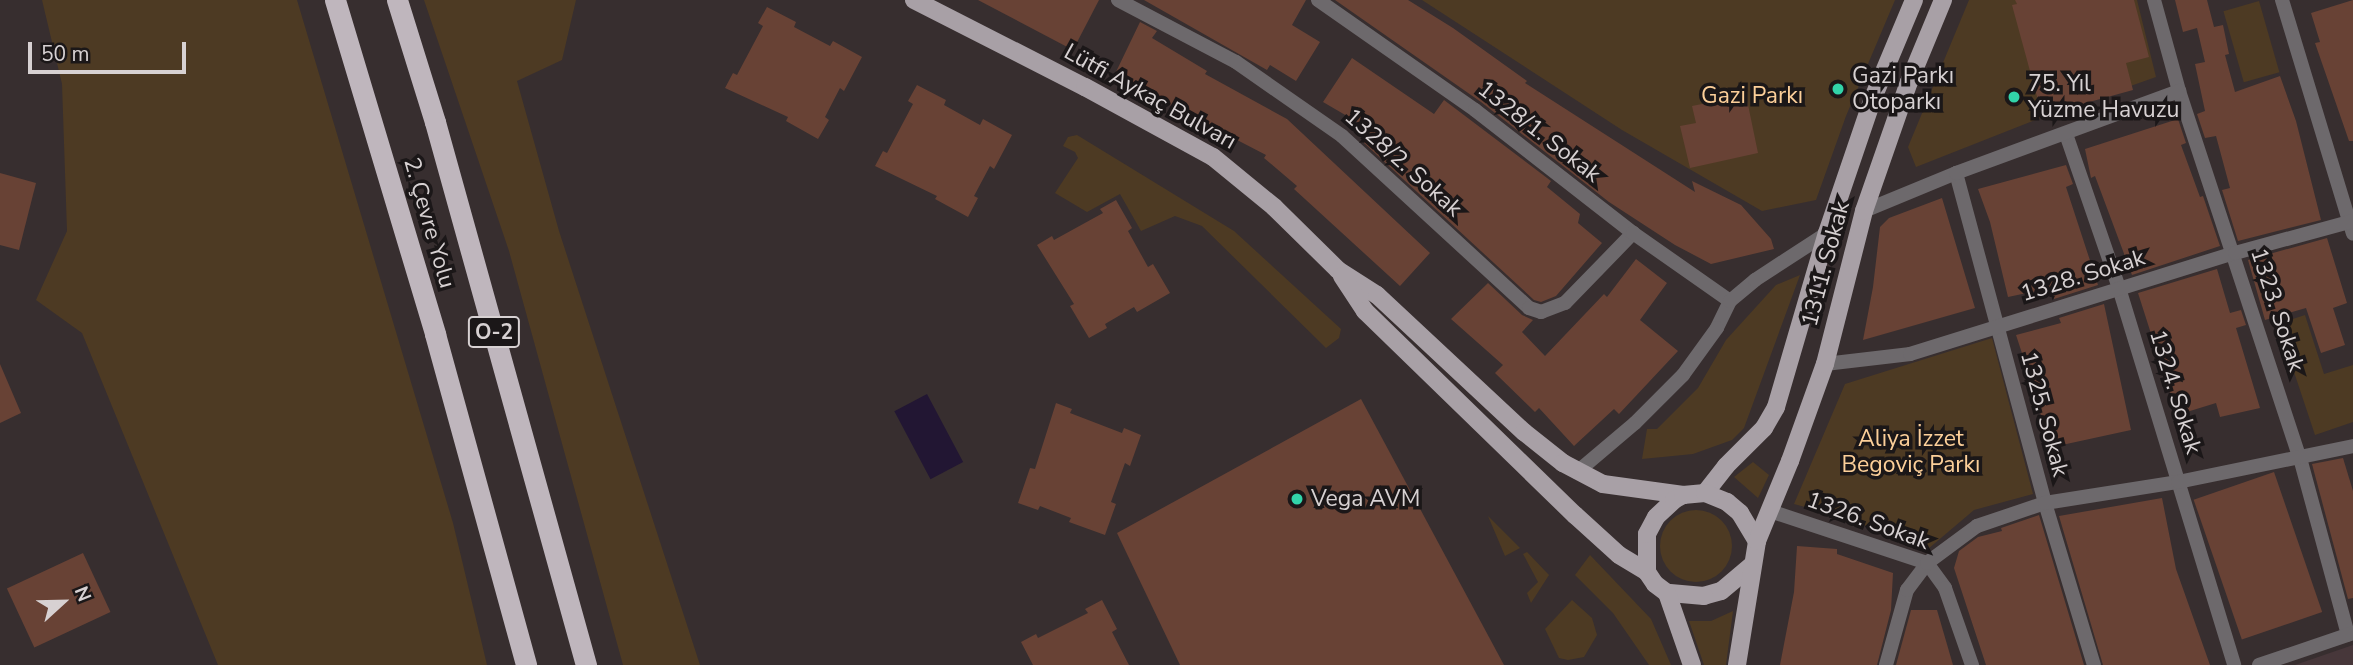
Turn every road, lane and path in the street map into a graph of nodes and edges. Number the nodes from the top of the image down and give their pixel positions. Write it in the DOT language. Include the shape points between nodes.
graph roads {
  1 [pos="335,0"];
  2 [pos="397,0"];
  3 [pos="914,0"];
  4 [pos="1118,0"];
  5 [pos="1318,0"];
  6 [pos="1914,0"];
  7 [pos="1943,0"];
  8 [pos="2154,0"];
  9 [pos="2282,0"];
  10 [pos="2179,91"];
  11 [pos="2066,134"];
  12 [pos="1956,173"];
  13 [pos="1864,211"];
  14 [pos="2352,225"];
  15 [pos="1633,233"];
  16 [pos="1827,233"];
  17 [pos="2235,253"];
  18 [pos="1338,270"];
  19 [pos="2119,288"];
  20 [pos="1730,302"];
  21 [pos="1998,327"];
  22 [pos="1825,363"];
  23 [pos="2353,446"];
  24 [pos="2300,458"];
  25 [pos="1577,472"];
  26 [pos="2178,482"];
  27 [pos="1704,493"];
  28 [pos="1683,495"];
  29 [pos="2045,503"];
  30 [pos="1770,510"];
  31 [pos="1757,541"];
  32 [pos="1927,563"];
  33 [pos="1751,566"];
  34 [pos="1647,572"];
  35 [pos="1667,593"];
  36 [pos="513,622"];
  37 [pos="2350,634"];
  38 [pos="516,665"];
  39 [pos="526,665"];
  40 [pos="586,665"];
  41 [pos="1692,665"];
  42 [pos="1737,665"];
  43 [pos="1886,665"];
  44 [pos="1972,665"];
  45 [pos="2094,665"];
  46 [pos="2234,665"];
  47 [pos="2259,665"];
  1 -- 36 [label="highway, 2. Çevre Yolu / O-2" via="435,334"];
  2 -- 40 [label="highway, 2. Çevre Yolu / O-2"];
  3 -- 18 [label="main road, Lütfi Aykaç Bulvarı" via="1213,157 1274,207"];
  4 -- 15 [label="street, 1328/2. Sokak" via="1236,62 1342,136 1530,309 1541,312 1565,303"];
  5 -- 15 [label="street, 1328/1. Sokak" via="1475,110"];
  6 -- 16 [label="main road, 1311. Sokak" via="1873,97"];
  7 -- 13 [label="main road, 1311. Sokak"];
  8 -- 10 [label="street, 1323. Sokak"];
  9 -- 14 [label="street"];
  10 -- 11 [label="street"];
  10 -- 17 [label="street, 1323. Sokak"];
  11 -- 12 [label="street"];
  11 -- 19 [label="street, 1324. Sokak"];
  12 -- 13 [label="street"];
  12 -- 21 [label="street, 1325. Sokak"];
  13 -- 22 [label="main road, 1311. Sokak"];
  14 -- 17 [label="street, 1328. Sokak"];
  15 -- 20 [label="street, 1328/1. Sokak"];
  16 -- 20 [label="street"];
  16 -- 27 [label="main road, 1311. Sokak" via="1776,407 1764,428"];
  17 -- 19 [label="street, 1328. Sokak"];
  17 -- 24 [label="street, 1323. Sokak"];
  18 -- 25 [label="main road, Lütfi Aykaç Bulvarı" via="1377,295 1524,432"];
  18 -- 34 [label="main road, Lütfi Aykaç Bulvarı" via="1365,311 1388,334 1597,537"];
  19 -- 21 [label="street, 1328. Sokak"];
  19 -- 26 [label="street, 1324. Sokak"];
  20 -- 25 [label="street" via="1683,375"];
  21 -- 22 [label="street, 1328. Sokak" via="1910,354"];
  21 -- 29 [label="street, 1325. Sokak"];
  22 -- 30 [label="main road, 1311. Sokak"];
  23 -- 24 [label="street"];
  24 -- 26 [label="street"];
  24 -- 37 [label="street, 1323. Sokak"];
  25 -- 28 [label="main road, Lütfi Aykaç Bulvarı" via="1623,488"];
  26 -- 29 [label="street"];
  26 -- 46 [label="street, 1324. Sokak"];
  27 -- 28 [label="main road"];
  27 -- 31 [label="main road" via="1740,513"];
  28 -- 34 [label="main road" via="1656,517 1647,534"];
  29 -- 32 [label="street" via="1977,526"];
  29 -- 45 [label="street, 1325. Sokak"];
  30 -- 31 [label="main road, 1311. Sokak"];
  30 -- 32 [label="street, 1326. Sokak"];
  31 -- 33 [label="main road"];
  32 -- 43 [label="street" via="1907,590"];
  32 -- 44 [label="street, 1326. Sokak" via="1945,588"];
  33 -- 35 [label="main road" via="1721,591 1704,596"];
  33 -- 42 [label="main road"];
  34 -- 35 [label="main road"];
  35 -- 41 [label="main road"];
  36 -- 38 [label="highway"];
  36 -- 39 [label="highway, 2. Çevre Yolu / O-2"];
  37 -- 47 [label="street"];
}
